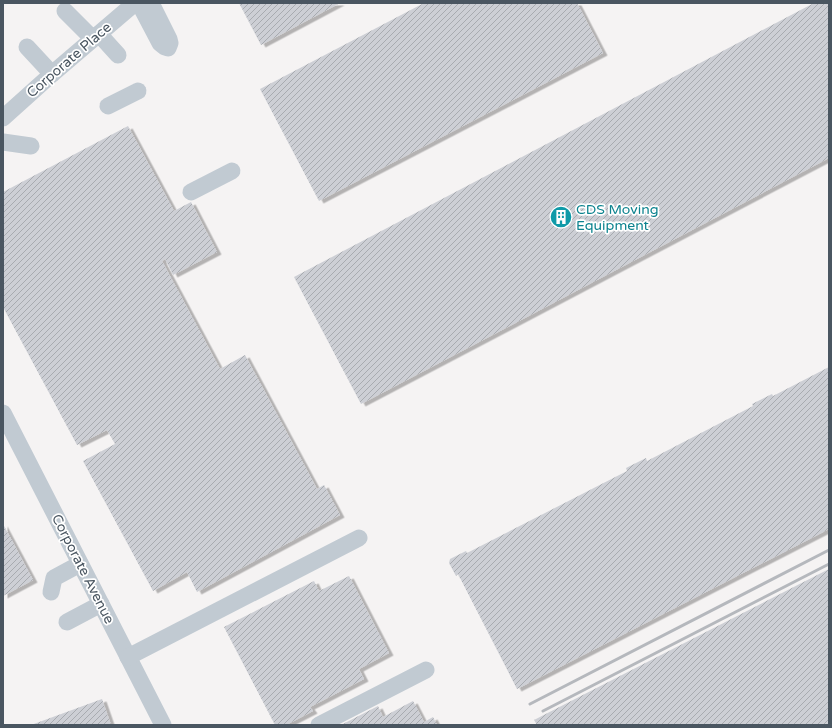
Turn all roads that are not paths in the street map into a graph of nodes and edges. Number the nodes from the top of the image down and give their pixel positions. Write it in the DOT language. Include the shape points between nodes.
graph roads {
  1 [pos="135,3"];
  2 [pos="139,3"];
  3 [pos="151,3"];
  4 [pos="65,11"];
  5 [pos="96,36"];
  6 [pos="27,47"];
  7 [pos="118,55"];
  8 [pos="52,74"];
  9 [pos="138,91"];
  10 [pos="108,106"];
  11 [pos="3,118"];
  12 [pos="3,142"];
  13 [pos="31,146"];
  14 [pos="232,171"];
  15 [pos="191,192"];
  16 [pos="6,424"];
  17 [pos="359,538"];
  18 [pos="80,564"];
  19 [pos="51,592"];
  20 [pos="101,604"];
  21 [pos="67,622"];
  22 [pos="128,657"];
  23 [pos="426,670"];
  24 [pos="163,725"];
  25 [pos="319,725"];
  1 -- 5 [label="street, Corporate Place"];
  2 -- 3 [label="street" via="160,43 168,48 169,39"];
  4 -- 5 [label="street"];
  5 -- 7 [label="street"];
  5 -- 8 [label="street, Corporate Place"];
  6 -- 8 [label="street"];
  8 -- 11 [label="street, Corporate Place"];
  9 -- 10 [label="street"];
  12 -- 13 [label="street"];
  14 -- 15 [label="street"];
  16 -- 18 [label="street, Corporate Avenue"];
  17 -- 22 [label="street"];
  18 -- 19 [label="street" via="54,578"];
  18 -- 20 [label="street, Corporate Avenue"];
  20 -- 21 [label="street"];
  20 -- 22 [label="street, Corporate Avenue"];
  22 -- 24 [label="street, Corporate Avenue"];
  23 -- 25 [label="street"];
}
